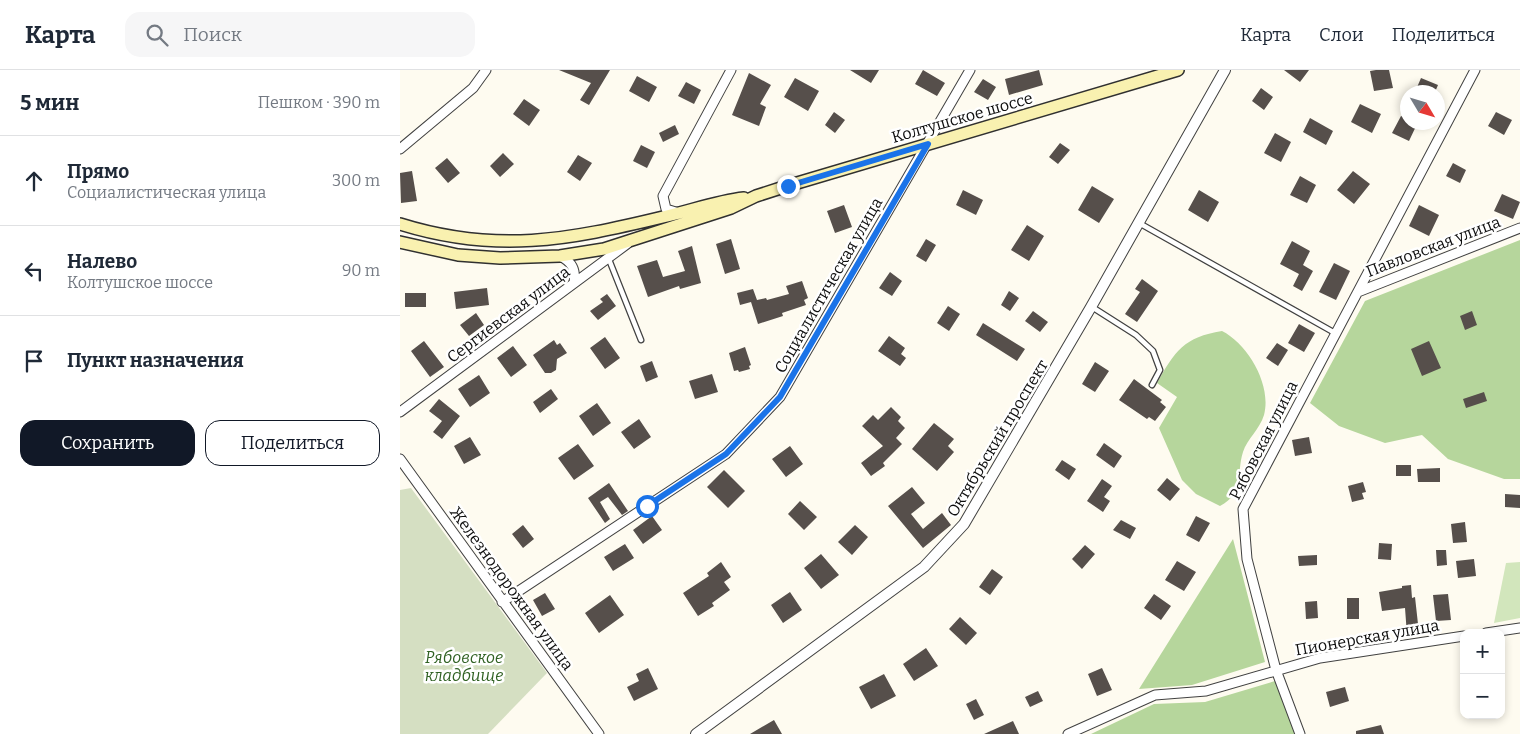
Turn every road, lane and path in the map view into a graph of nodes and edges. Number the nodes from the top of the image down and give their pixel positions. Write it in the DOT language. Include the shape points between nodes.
graph roads {
  1 [pos="486,70"];
  2 [pos="731,70"];
  3 [pos="970,70"];
  4 [pos="1178,70"];
  5 [pos="1225,70"];
  6 [pos="1475,70"];
  7 [pos="928,144"];
  8 [pos="400,148"];
  9 [pos="756,196"];
  10 [pos="679,213"];
  11 [pos="1139,223"];
  12 [pos="400,224"];
  13 [pos="1520,228"];
  14 [pos="633,239"];
  15 [pos="400,242"];
  16 [pos="560,256"];
  17 [pos="608,257"];
  18 [pos="574,283"];
  19 [pos="1358,292"];
  20 [pos="1092,307"];
  21 [pos="1335,333"];
  22 [pos="642,340"];
  23 [pos="1152,385"];
  24 [pos="400,412"];
  25 [pos="400,459"];
  26 [pos="502,602"];
  27 [pos="1520,628"];
  28 [pos="1505,630"];
  29 [pos="1460,637"];
  30 [pos="1276,670"];
  31 [pos="599,734"];
  32 [pos="696,734"];
  33 [pos="1068,734"];
  34 [pos="1300,734"];
  1 -- 8 [label="street" via="473,88"];
  2 -- 10 [label="street" via="662,196 666,209"];
  3 -- 7 [label="street, Социалистическая улица"];
  4 -- 7 [label="main road, Колтушское шоссе"];
  5 -- 11 [label="street, Октябрьский проспект"];
  6 -- 19 [label="street, Рябовская улица"];
  7 -- 9 [label="main road, Колтушское шоссе"];
  7 -- 26 [label="street, Социалистическая улица" via="780,397 726,454"];
  9 -- 10 [label="main road, Колтушское шоссе" via="730,199"];
  9 -- 14 [label="main road, Колтушское шоссе" via="731,208"];
  10 -- 12 [label="main road, Колтушское шоссе" via="559,239 501,242 461,239"];
  11 -- 20 [label="street, Октябрьский проспект"];
  11 -- 21 [label="lane"];
  13 -- 19 [label="street, Павловская улица"];
  14 -- 16 [label="main road, Колтушское шоссе" via="604,249"];
  14 -- 17 [label="street, Сергиевская улица"];
  15 -- 16 [label="main road, Колтушское шоссе" via="466,256"];
  16 -- 18 [label="street" via="573,266"];
  17 -- 18 [label="street, Сергиевская улица"];
  17 -- 22 [label="lane"];
  18 -- 24 [label="street, Сергиевская улица"];
  19 -- 21 [label="street, Рябовская улица"];
  20 -- 23 [label="lane" via="1136,335 1153,351 1160,370"];
  20 -- 32 [label="street, Октябрьский проспект" via="981,499 945,548 924,567"];
  21 -- 30 [label="street, Рябовская улица" via="1243,509 1247,558"];
  25 -- 26 [label="street, Железнодорожная улица"];
  26 -- 31 [label="street, Железнодорожная улица"];
  27 -- 28 [label="street"];
  29 -- 30 [label="street, Пионерская улица" via="1320,658"];
  30 -- 33 [label="street" via="1206,691 1155,695"];
  30 -- 34 [label="street, Рябовская улица"];
}
